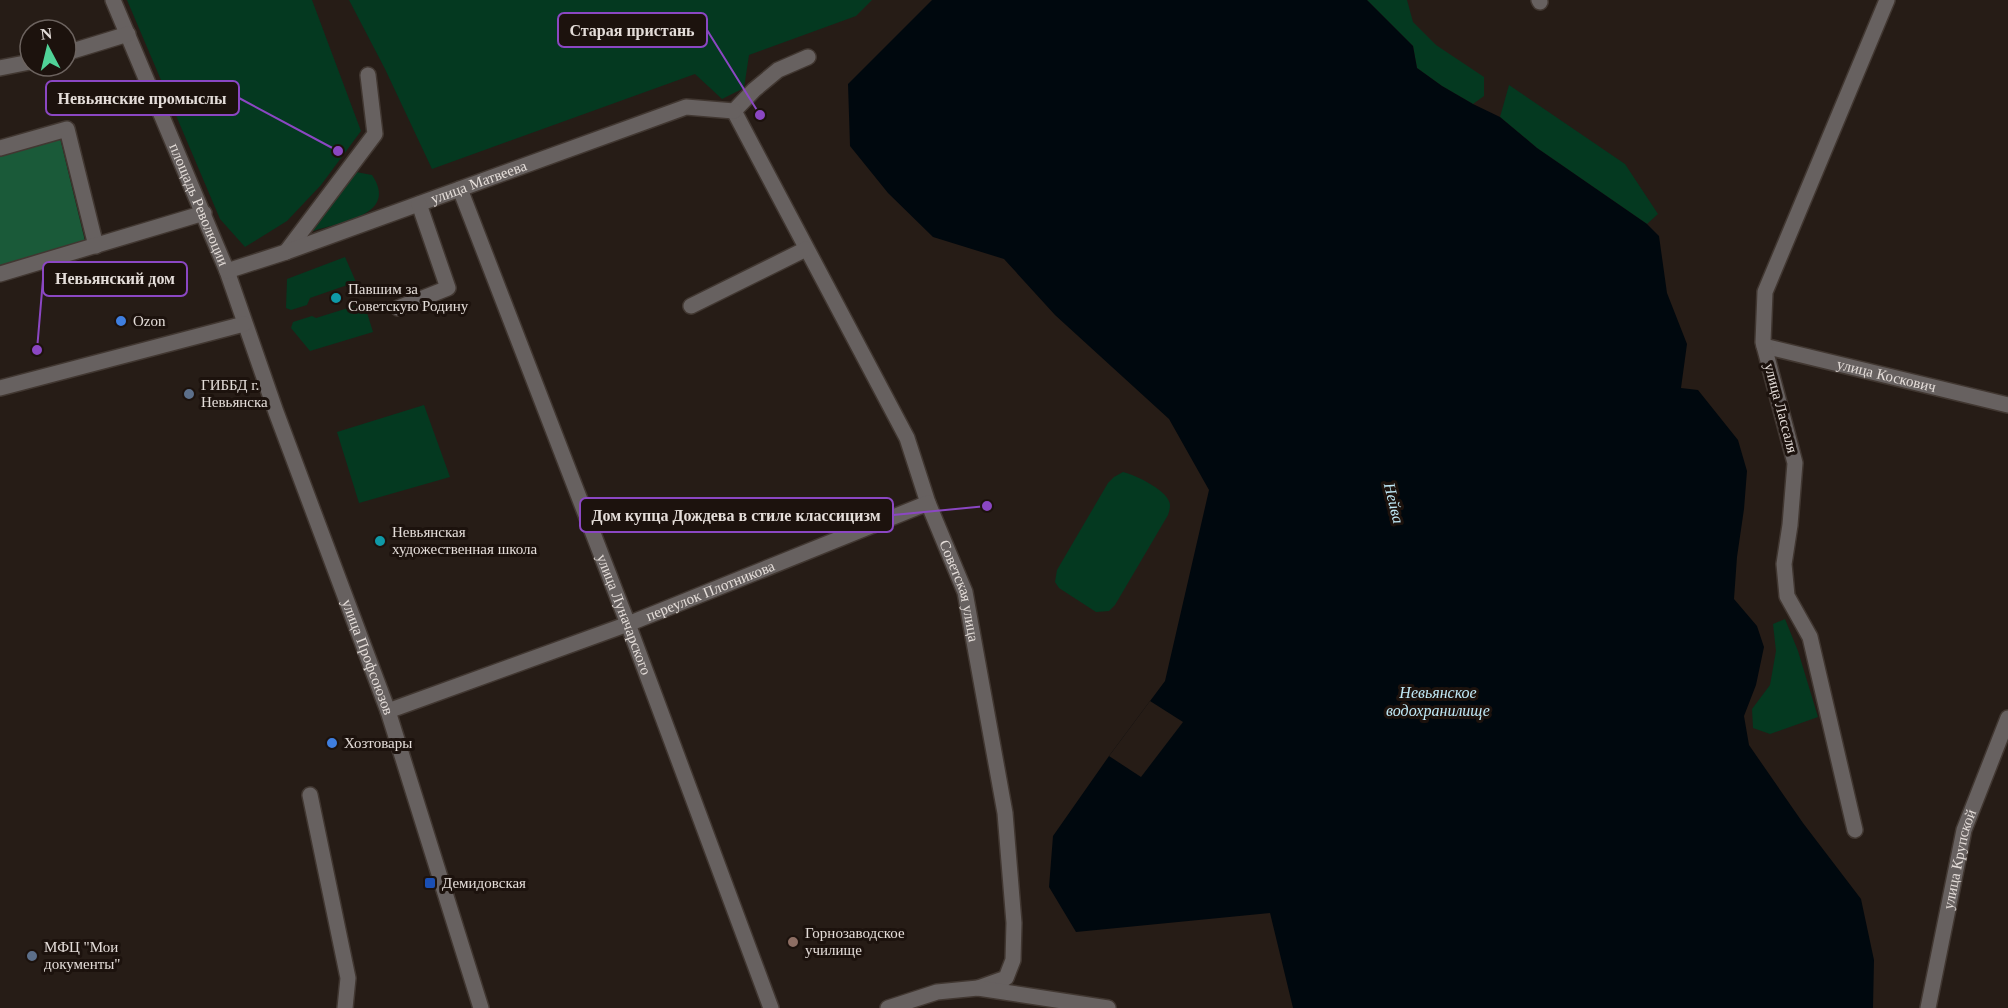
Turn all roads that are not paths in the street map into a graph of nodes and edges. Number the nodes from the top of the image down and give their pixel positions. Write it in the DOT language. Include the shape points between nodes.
graph roads {
  1 [pos="112,0"];
  2 [pos="1887,0"];
  3 [pos="128,34"];
  4 [pos="78,49"];
  5 [pos="808,57"];
  6 [pos="18,64"];
  7 [pos="0,68"];
  8 [pos="368,75"];
  9 [pos="734,111"];
  10 [pos="0,148"];
  11 [pos="460,189"];
  12 [pos="420,204"];
  13 [pos="204,213"];
  14 [pos="96,246"];
  15 [pos="806,249"];
  16 [pos="286,252"];
  17 [pos="226,271"];
  18 [pos="0,274"];
  19 [pos="691,306"];
  20 [pos="398,308"];
  21 [pos="244,324"];
  22 [pos="1764,346"];
  23 [pos="0,388"];
  24 [pos="2008,405"];
  25 [pos="276,412"];
  26 [pos="928,503"];
  27 [pos="628,624"];
  28 [pos="387,711"];
  29 [pos="2008,718"];
  30 [pos="310,795"];
  31 [pos="1855,830"];
  32 [pos="978,988"];
  33 [pos="1078,1006"];
  34 [pos="345,1008"];
  35 [pos="479,1008"];
  36 [pos="771,1008"];
  37 [pos="888,1008"];
  38 [pos="1108,1008"];
  39 [pos="1929,1008"];
  1 -- 3 [label="street, площадь Революции"];
  2 -- 22 [label="street, улица Лассаля" via="1765,292"];
  3 -- 4 [label="street"];
  3 -- 13 [label="street, площадь Революции"];
  5 -- 9 [label="street" via="778,70"];
  6 -- 7 [label="street"];
  8 -- 16 [label="street" via="375,134"];
  9 -- 11 [label="street, улица Матвеева" via="686,107"];
  9 -- 15 [label="street, Советская улица"];
  10 -- 14 [label="street" via="67,129"];
  11 -- 12 [label="street, улица Матвеева"];
  11 -- 27 [label="street, улица Луначарского"];
  12 -- 16 [label="street, улица Матвеева"];
  12 -- 20 [label="street" via="448,288"];
  13 -- 14 [label="street"];
  13 -- 17 [label="street, площадь Революции"];
  14 -- 18 [label="street"];
  15 -- 19 [label="street"];
  15 -- 26 [label="street, Советская улица" via="907,438"];
  16 -- 17 [label="street, улица Матвеева"];
  17 -- 21 [label="street, площадь Революции"];
  21 -- 23 [label="street"];
  21 -- 25 [label="street, площадь Революции"];
  22 -- 24 [label="street, улица Коскович"];
  22 -- 31 [label="street, улица Лассаля" via="1795,463 1784,564 1786,596 1810,638"];
  25 -- 28 [label="street, улица Профсоюзов"];
  26 -- 27 [label="street, переулок Плотникова"];
  26 -- 32 [label="street, Советская улица" via="964,592 1005,813 1014,923 1013,960 1006,978"];
  27 -- 28 [label="street, переулок Плотникова"];
  27 -- 36 [label="street, улица Луначарского"];
  28 -- 35 [label="street, улица Профсоюзов"];
  29 -- 39 [label="street, улица Крупской" via="1964,830"];
  30 -- 34 [label="street" via="348,978"];
  32 -- 33 [label="street"];
  32 -- 37 [label="street" via="937,993"];
  33 -- 38 [label="street"];
}
